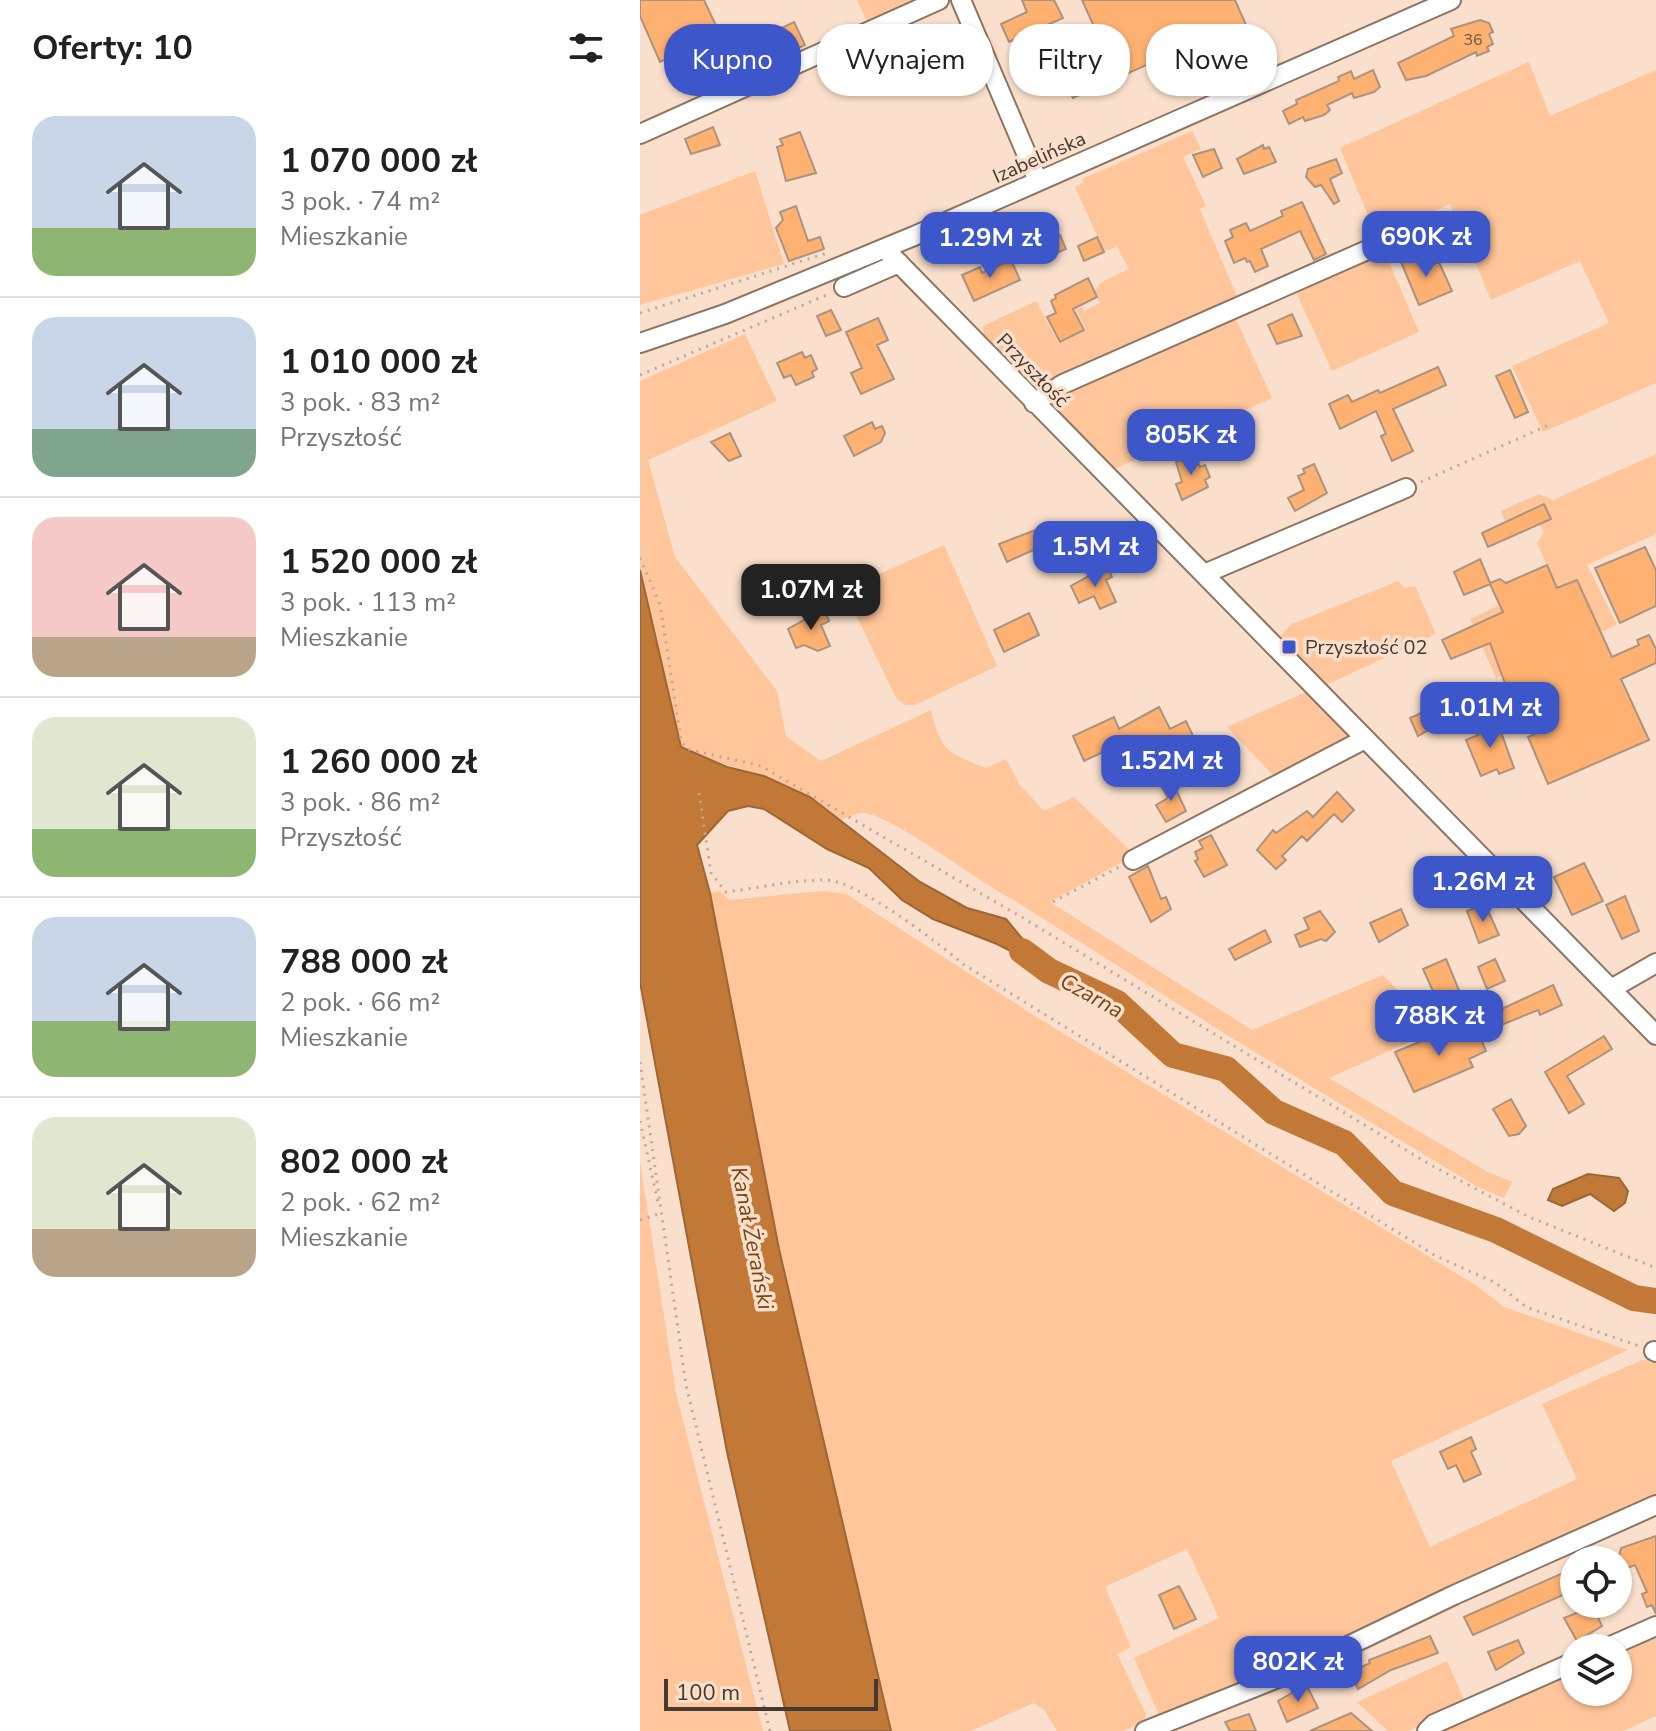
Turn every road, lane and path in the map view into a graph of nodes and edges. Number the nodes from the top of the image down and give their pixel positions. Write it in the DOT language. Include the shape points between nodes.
graph roads {
  1 [pos="939,0"];
  2 [pos="961,0"];
  3 [pos="1451,0"];
  4 [pos="640,134"];
  5 [pos="1038,181"];
  6 [pos="1415,229"];
  7 [pos="885,249"];
  8 [pos="833,251"];
  9 [pos="899,263"];
  10 [pos="844,287"];
  11 [pos="640,313"];
  12 [pos="640,343"];
  13 [pos="640,375"];
  14 [pos="1034,403"];
  15 [pos="1549,425"];
  16 [pos="1406,488"];
  17 [pos="640,558"];
  18 [pos="1204,574"];
  19 [pos="1365,739"];
  20 [pos="699,793"];
  21 [pos="1133,860"];
  22 [pos="1053,902"];
  23 [pos="1656,963"];
  24 [pos="1611,989"];
  25 [pos="1656,1035"];
  26 [pos="640,1062"];
  27 [pos="640,1121"];
  28 [pos="661,1213"];
  29 [pos="640,1220"];
  30 [pos="1656,1268"];
  31 [pos="1655,1351"];
  32 [pos="1656,1505"];
  33 [pos="1656,1626"];
  34 [pos="1632,1637"];
  35 [pos="1560,1668"];
  36 [pos="770,1731"];
  37 [pos="1145,1731"];
  38 [pos="1427,1731"];
  1 -- 4 [label="street"];
  2 -- 5 [label="street"];
  3 -- 5 [label="street, Izabelińska"];
  5 -- 7 [label="street, Izabelińska"];
  6 -- 14 [label="street" via="1077,378"];
  7 -- 9 [label="street, Przyszłość"];
  7 -- 12 [label="street, Izabelińska"];
  8 -- 11 [label="path"];
  9 -- 10 [label="street"];
  9 -- 14 [label="street, Przyszłość"];
  10 -- 13 [label="path"];
  14 -- 18 [label="street, Przyszłość"];
  15 -- 16 [label="path"];
  16 -- 18 [label="street"];
  17 -- 30 [label="path" via="660,604 681,740 687,749 761,766 1429,1164 1529,1217"];
  18 -- 19 [label="street, Przyszłość"];
  19 -- 21 [label="street"];
  19 -- 24 [label="street, Przyszłość"];
  20 -- 31 [label="path" via="705,851 711,873 726,892 828,879 851,888 936,940 963,964 1436,1256 1496,1283 1526,1307"];
  21 -- 22 [label="path"];
  23 -- 24 [label="street"];
  24 -- 25 [label="street, Przyszłość"];
  26 -- 28 [label="path"];
  27 -- 28 [label="path"];
  28 -- 29 [label="path"];
  28 -- 36 [label="path" via="686,1385"];
  32 -- 37 [label="street" via="1298,1670"];
  33 -- 34 [label="street"];
  35 -- 38 [label="street"];
}
